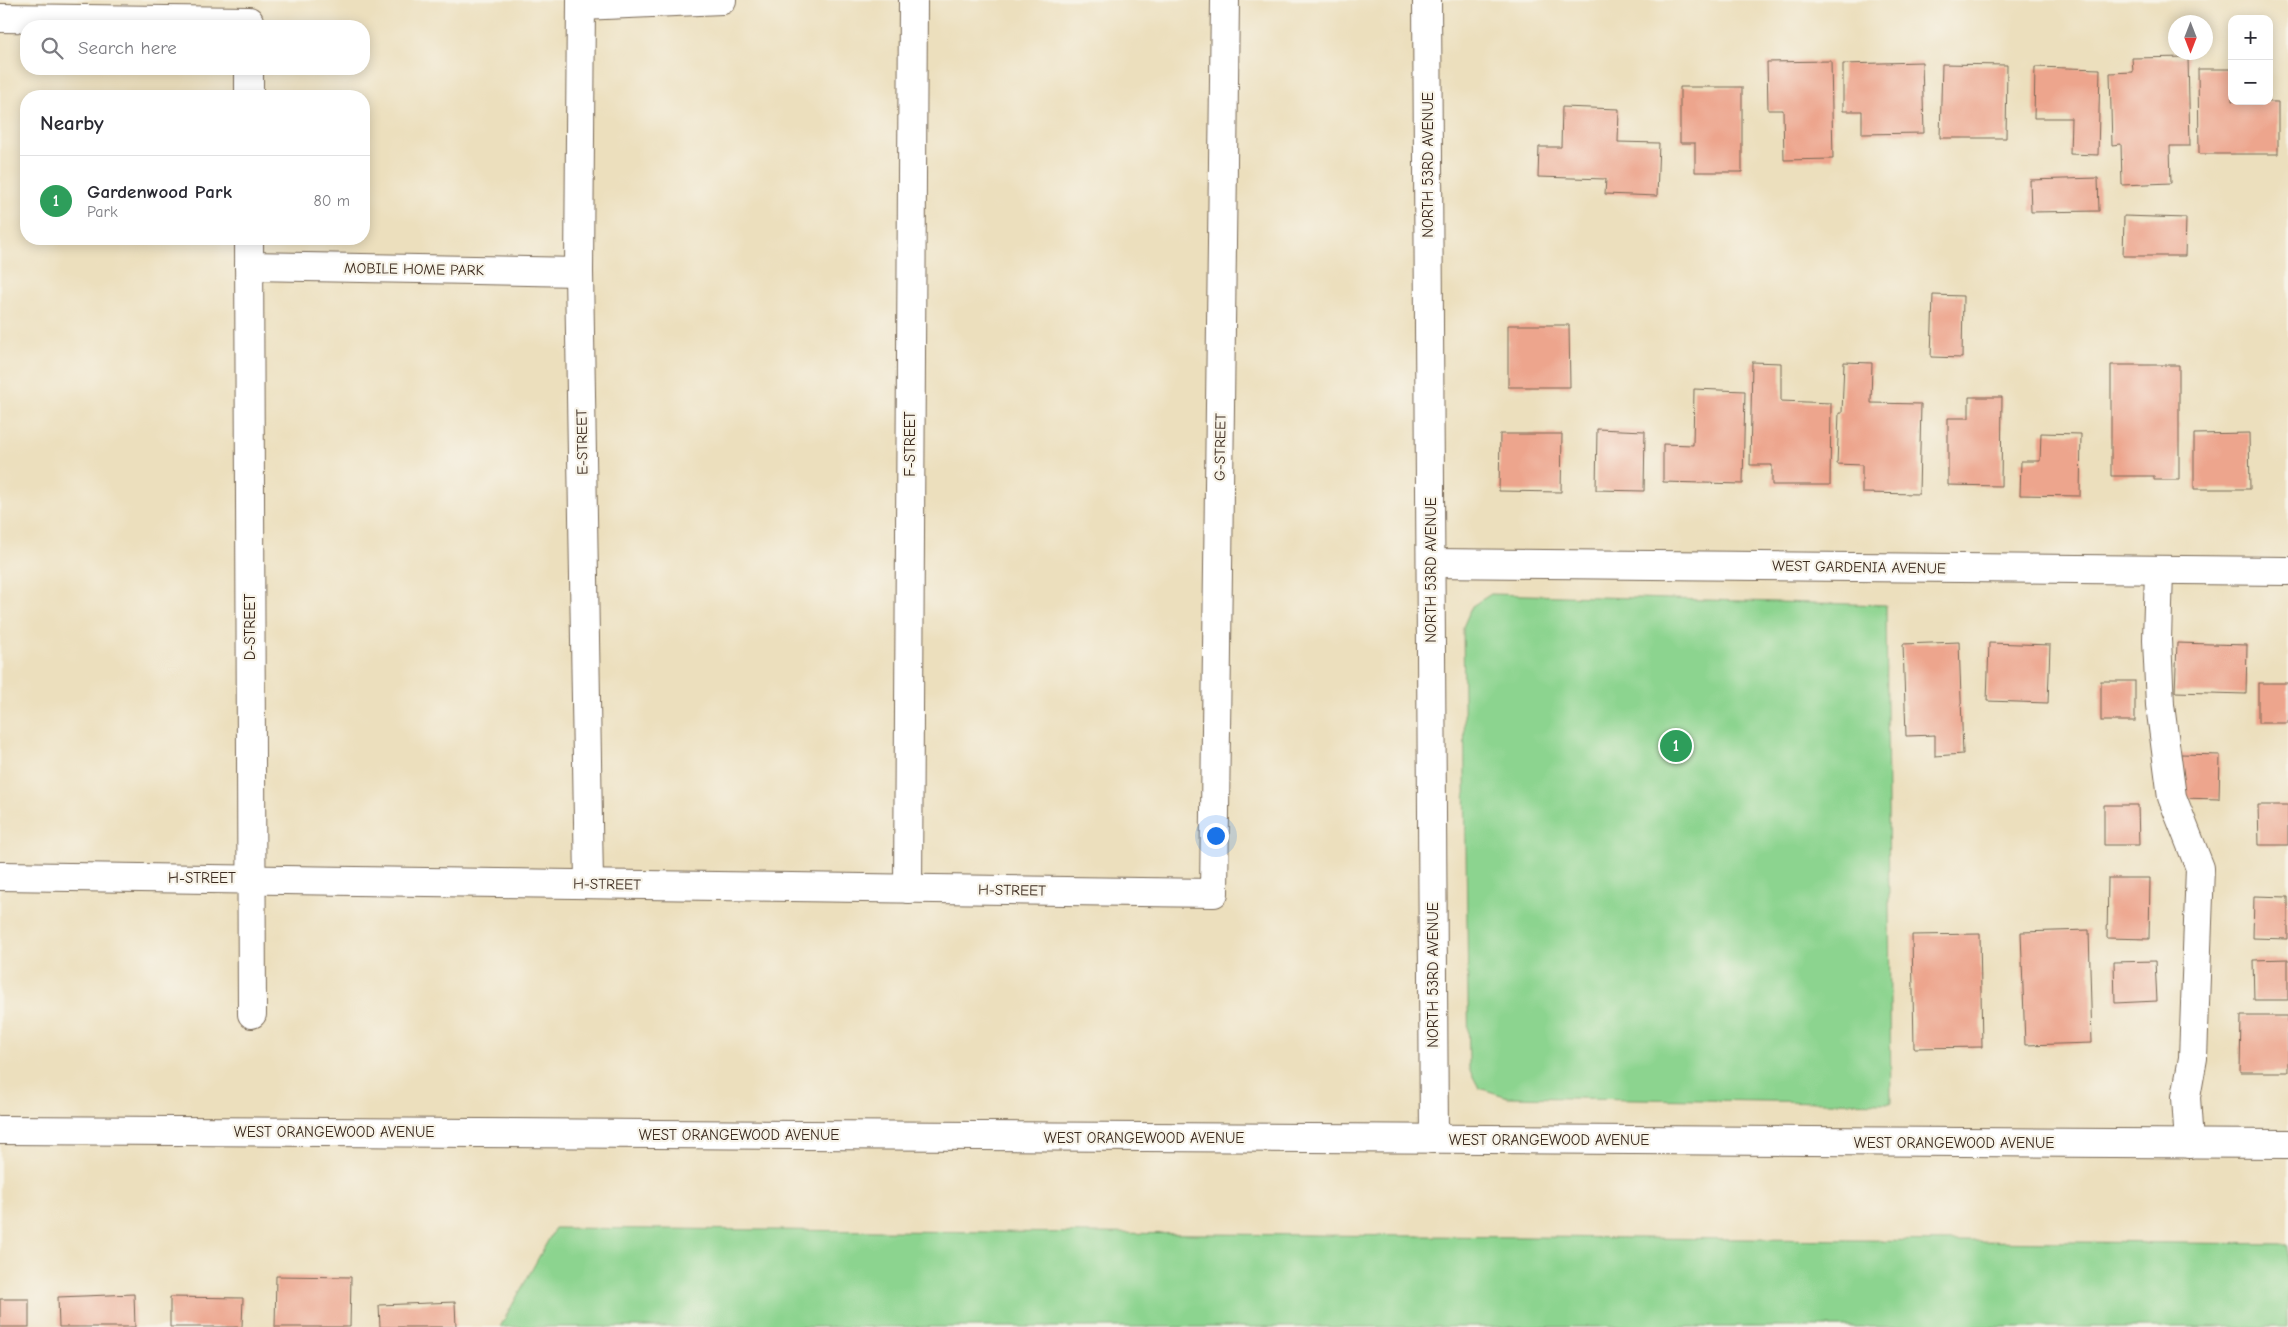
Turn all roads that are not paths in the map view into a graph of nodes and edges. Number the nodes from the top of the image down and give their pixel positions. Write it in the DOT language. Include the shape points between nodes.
graph roads {
  1 [pos="722,0"];
  2 [pos="913,0"];
  3 [pos="1225,0"];
  4 [pos="1427,0"];
  5 [pos="581,3"];
  6 [pos="249,16"];
  7 [pos="0,18"];
  8 [pos="249,75"];
  9 [pos="249,90"];
  10 [pos="249,245"];
  11 [pos="249,266"];
  12 [pos="579,272"];
  13 [pos="1430,563"];
  14 [pos="2159,570"];
  15 [pos="2288,571"];
  16 [pos="0,876"];
  17 [pos="251,878"];
  18 [pos="589,883"];
  19 [pos="908,888"];
  20 [pos="1214,893"];
  21 [pos="252,1014"];
  22 [pos="0,1130"];
  23 [pos="1434,1140"];
  24 [pos="2189,1144"];
  25 [pos="2288,1144"];
  1 -- 5 [label="street"];
  2 -- 19 [label="street, F-STREET"];
  3 -- 20 [label="street, G-STREET"];
  4 -- 13 [label="street, NORTH 53RD AVENUE"];
  5 -- 12 [label="street, E-STREET"];
  6 -- 7 [label="street"];
  8 -- 9 [label="street"];
  10 -- 11 [label="street, D-STREET"];
  11 -- 12 [label="street, MOBILE HOME PARK"];
  11 -- 17 [label="street, D-STREET"];
  12 -- 18 [label="street, E-STREET"];
  13 -- 14 [label="street, WEST GARDENIA AVENUE"];
  13 -- 23 [label="street, NORTH 53RD AVENUE"];
  14 -- 15 [label="street, WEST GARDENIA AVENUE"];
  14 -- 24 [label="street" via="2156,640 2160,705 2172,797 2200,868 2193,1058 2186,1097"];
  16 -- 17 [label="street, H-STREET"];
  17 -- 18 [label="street, H-STREET"];
  17 -- 21 [label="street, D-STREET"];
  18 -- 19 [label="street, H-STREET"];
  19 -- 20 [label="street, H-STREET"];
  22 -- 23 [label="street, WEST ORANGEWOOD AVENUE"];
  23 -- 24 [label="street, WEST ORANGEWOOD AVENUE"];
  24 -- 25 [label="street, WEST ORANGEWOOD AVENUE"];
}
